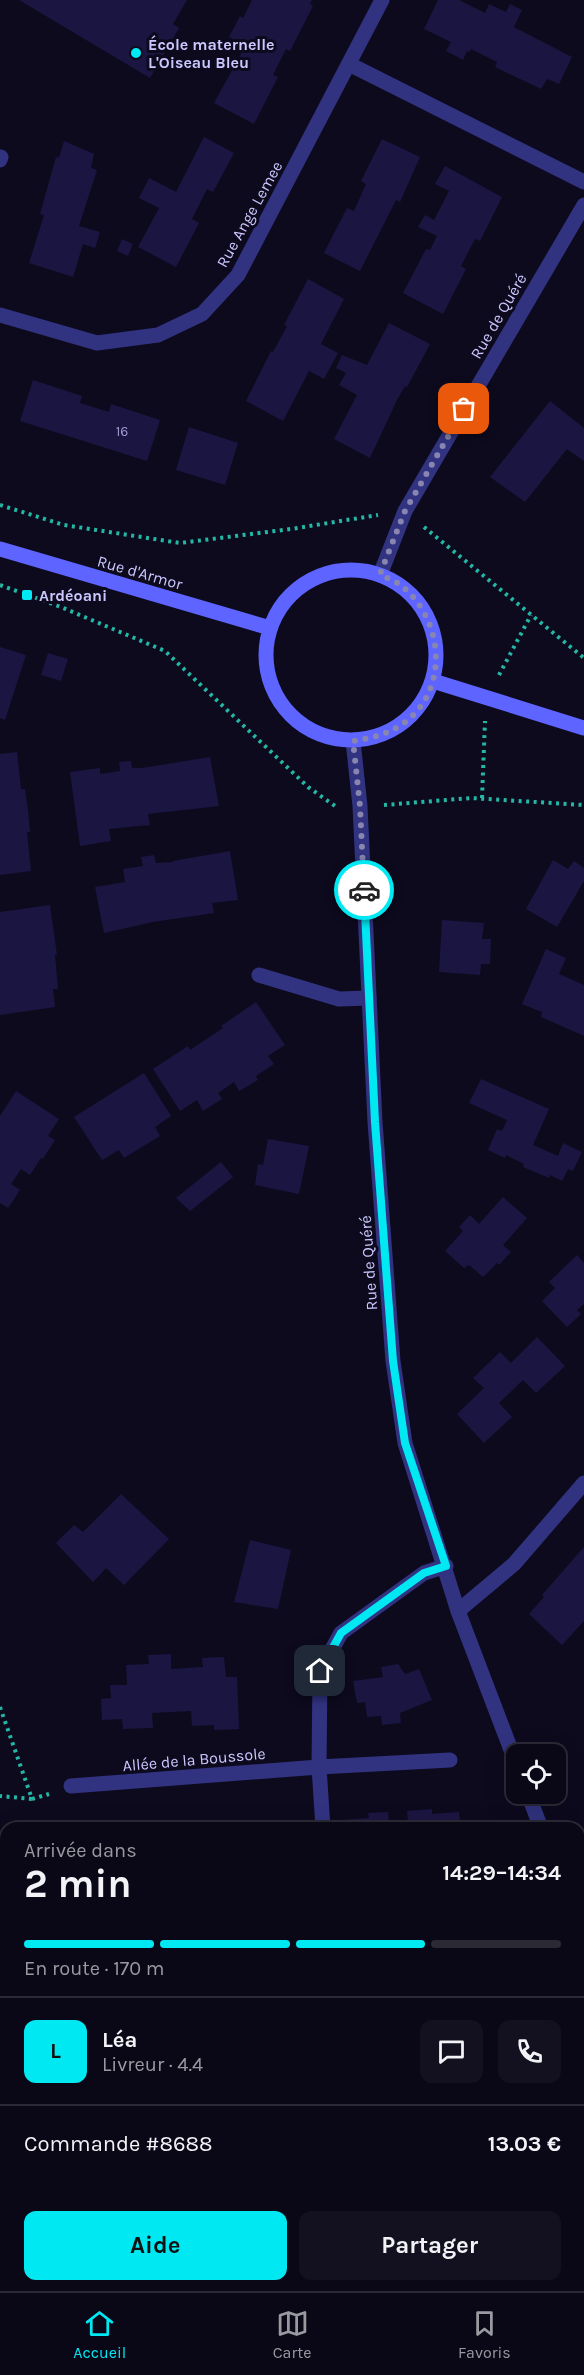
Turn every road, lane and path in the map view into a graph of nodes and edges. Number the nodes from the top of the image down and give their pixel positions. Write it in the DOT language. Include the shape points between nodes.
graph roads {
  1 [pos="382,0"];
  2 [pos="348,64"];
  3 [pos="584,182"];
  4 [pos="584,205"];
  5 [pos="0,315"];
  6 [pos="0,504"];
  7 [pos="405,511"];
  8 [pos="0,549"];
  9 [pos="380,574"];
  10 [pos="0,585"];
  11 [pos="270,628"];
  12 [pos="584,658"];
  13 [pos="433,681"];
  14 [pos="584,728"];
  15 [pos="353,741"];
  16 [pos="584,805"];
  17 [pos="360,806"];
  18 [pos="259,975"];
  19 [pos="369,998"];
  20 [pos="584,1483"];
  21 [pos="446,1566"];
  22 [pos="458,1611"];
  23 [pos="0,1707"];
  24 [pos="509,1744"];
  25 [pos="450,1760"];
  26 [pos="319,1767"];
  27 [pos="71,1786"];
  28 [pos="0,1796"];
  29 [pos="532,1804"];
  30 [pos="323,1822"];
  31 [pos="539,1822"];
  1 -- 2 [label="street, Rue Ange Lemee"];
  2 -- 3 [label="street"];
  2 -- 5 [label="street, Rue Ange Lemee" via="238,275 202,314 158,335 97,343"];
  4 -- 7 [label="street, Rue de Quéré"];
  6 -- 7 [label="path" via="64,525 180,543"];
  7 -- 9 [label="street, Rue de Quéré"];
  7 -- 12 [label="path"];
  8 -- 11 [label="main road, Rue d'Armor"];
  9 -- 11 [label="main road" via="353,570 327,573 310,581 283,604"];
  9 -- 13 [label="main road" via="403,587 422,606 433,629 437,655"];
  10 -- 17 [label="path" via="165,651 308,787 338,808"];
  11 -- 15 [label="main road" via="266,655 270,681 282,706 302,725 326,737"];
  13 -- 14 [label="main road"];
  13 -- 15 [label="main road" via="422,705 403,724 379,736"];
  15 -- 17 [label="street, Rue de Quéré"];
  16 -- 17 [label="path" via="471,798"];
  17 -- 19 [label="street, Rue de Quéré"];
  18 -- 19 [label="street" via="339,999"];
  19 -- 21 [label="street, Rue de Quéré" via="395,1372 405,1443"];
  20 -- 22 [label="street" via="514,1564"];
  21 -- 22 [label="street, Rue de Quéré"];
  21 -- 26 [label="street" via="424,1573 341,1633 320,1671"];
  22 -- 24 [label="street, Rue de Quéré"];
  23 -- 28 [label="path" via="32,1800"];
  25 -- 26 [label="street, Allée de la Boussole"];
  26 -- 27 [label="street, Allée de la Boussole"];
  26 -- 30 [label="street"];
  29 -- 31 [label="street"];
}
